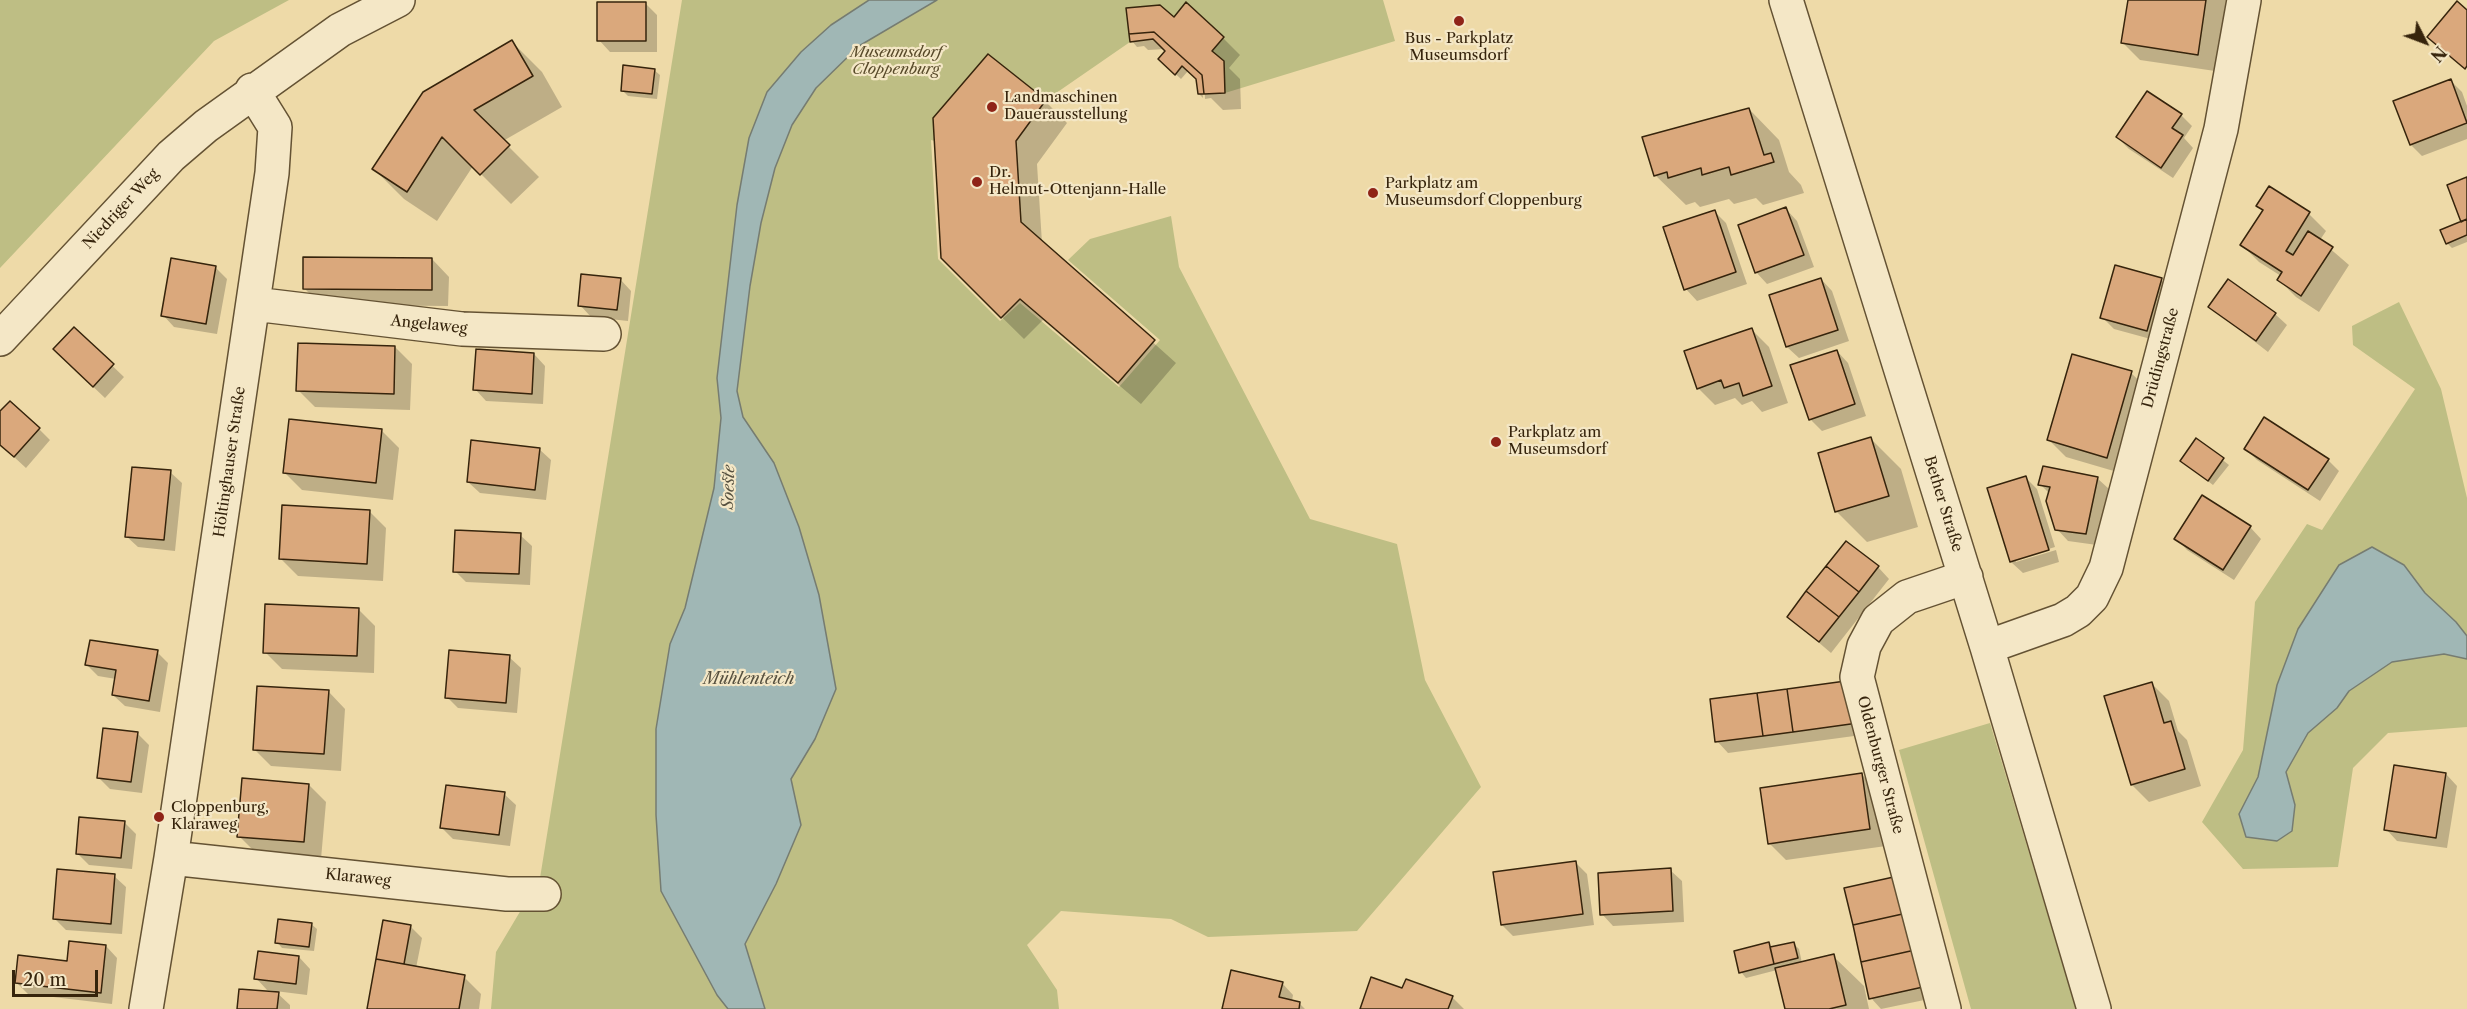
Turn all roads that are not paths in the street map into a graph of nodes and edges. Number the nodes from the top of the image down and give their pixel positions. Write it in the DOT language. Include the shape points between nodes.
graph roads {
  1 [pos="398,0"];
  2 [pos="1786,0"];
  3 [pos="2244,0"];
  4 [pos="252,90"];
  5 [pos="254,304"];
  6 [pos="604,334"];
  7 [pos="0,339"];
  8 [pos="1966,577"];
  9 [pos="1987,647"];
  10 [pos="171,858"];
  11 [pos="544,894"];
  12 [pos="146,1009"];
  13 [pos="1944,1009"];
  14 [pos="2094,1009"];
  1 -- 4 [label="street" via="340,30"];
  2 -- 8 [label="street, Bether Straße"];
  3 -- 9 [label="street, Drüdingstraße" via="2221,129 2106,568 2092,597 2078,611"];
  4 -- 5 [label="street, Höltinghauser Straße" via="275,128"];
  4 -- 7 [label="street, Niedriger Weg" via="171,156"];
  5 -- 6 [label="street, Angelaweg" via="462,329"];
  5 -- 10 [label="street, Höltinghauser Straße"];
  8 -- 9 [label="street, Bether Straße"];
  8 -- 13 [label="street, Oldenburger Straße" via="1907,597 1878,620 1864,646 1857,677"];
  9 -- 14 [label="street, Bether Straße"];
  10 -- 11 [label="street, Klaraweg" via="507,894"];
  10 -- 12 [label="street, Höltinghauser Straße"];
}
